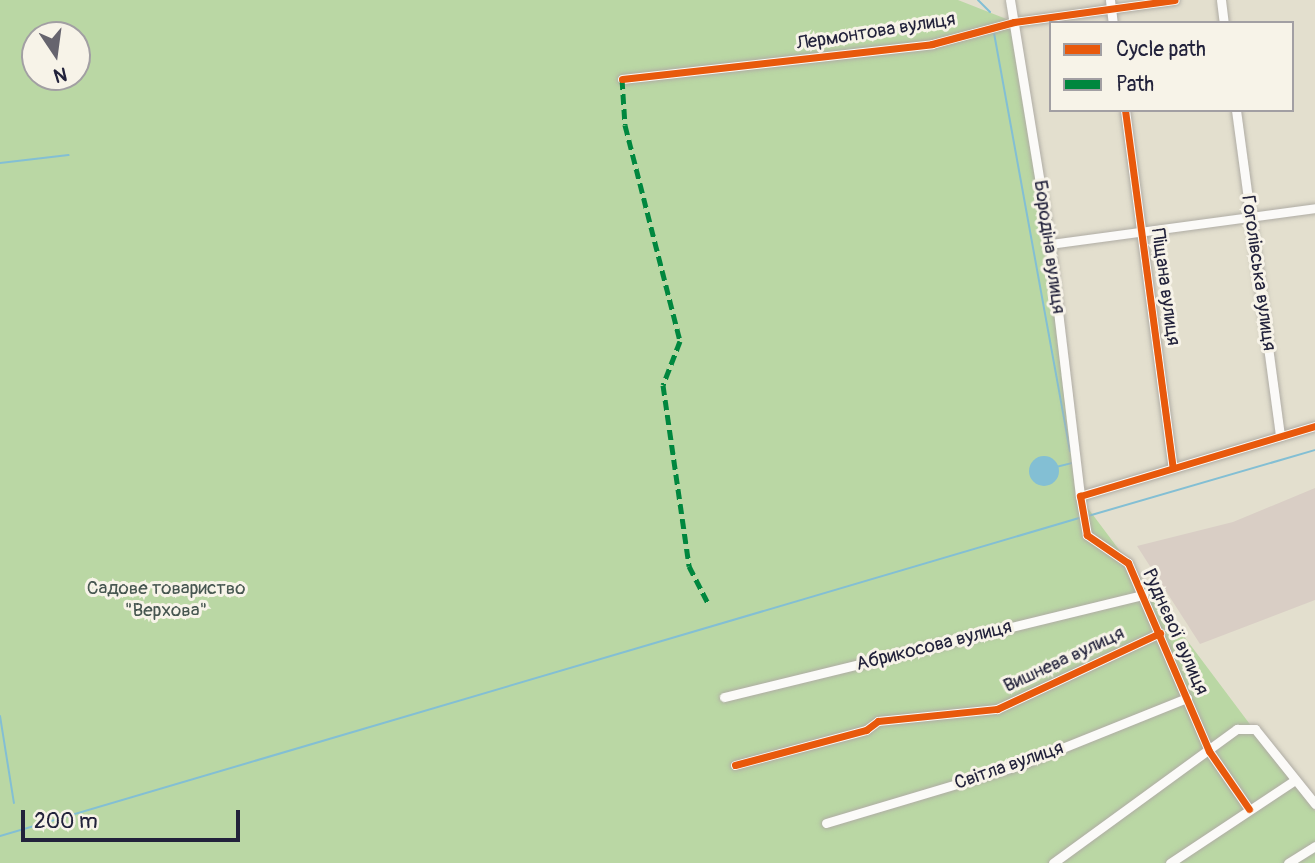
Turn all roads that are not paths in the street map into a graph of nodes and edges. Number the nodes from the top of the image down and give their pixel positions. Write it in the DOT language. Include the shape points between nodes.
graph roads {
  1 [pos="1010,0"];
  2 [pos="1174,0"];
  3 [pos="1221,0"];
  4 [pos="1111,4"];
  5 [pos="1224,21"];
  6 [pos="1014,22"];
  7 [pos="622,79"];
  8 [pos="1125,112"];
  9 [pos="1236,112"];
  10 [pos="1315,208"];
  11 [pos="1250,216"];
  12 [pos="1141,231"];
  13 [pos="1050,244"];
  14 [pos="1315,426"];
  15 [pos="1280,436"];
  16 [pos="1173,468"];
  17 [pos="1079,500"];
  18 [pos="1144,595"];
  19 [pos="1160,633"];
  20 [pos="724,697"];
  21 [pos="1187,698"];
  22 [pos="1209,751"];
  23 [pos="735,765"];
  24 [pos="1292,782"];
  25 [pos="1315,804"];
  26 [pos="1249,810"];
  27 [pos="826,823"];
  28 [pos="1315,846"];
  29 [pos="1053,863"];
  30 [pos="1170,863"];
  31 [pos="1288,863"];
  1 -- 6 [label="street, Бородіна вулиця"];
  2 -- 4 [label="street, Лермонтова вулиця"];
  3 -- 5 [label="street"];
  4 -- 6 [label="street, Лермонтова вулиця"];
  6 -- 7 [label="street, Лермонтова вулиця" via="932,44"];
  6 -- 13 [label="street, Бородіна вулиця"];
  8 -- 12 [label="street, Піщана вулиця"];
  9 -- 11 [label="street, Гоголівська вулиця"];
  10 -- 11 [label="street"];
  11 -- 12 [label="street"];
  11 -- 15 [label="street, Гоголівська вулиця"];
  12 -- 13 [label="street"];
  12 -- 16 [label="street, Піщана вулиця"];
  13 -- 17 [label="street, Бородіна вулиця"];
  14 -- 15 [label="street"];
  15 -- 16 [label="street"];
  16 -- 17 [label="street"];
  17 -- 18 [label="street, Руднєвої вулиця" via="1087,535 1128,563"];
  18 -- 19 [label="street, Руднєвої вулиця"];
  18 -- 20 [label="street, Абрикосова вулиця"];
  19 -- 21 [label="street, Руднєвої вулиця"];
  19 -- 23 [label="street, Вишнева вулиця" via="997,709 878,721 866,730"];
  21 -- 22 [label="street, Руднєвої вулиця"];
  21 -- 27 [label="street, Світла вулиця" via="1020,765"];
  22 -- 24 [label="street" via="1237,729 1255,729"];
  22 -- 26 [label="street, Руднєвої вулиця"];
  22 -- 29 [label="street"];
  24 -- 25 [label="street"];
  24 -- 26 [label="street"];
  26 -- 30 [label="street"];
  28 -- 31 [label="street"];
}
